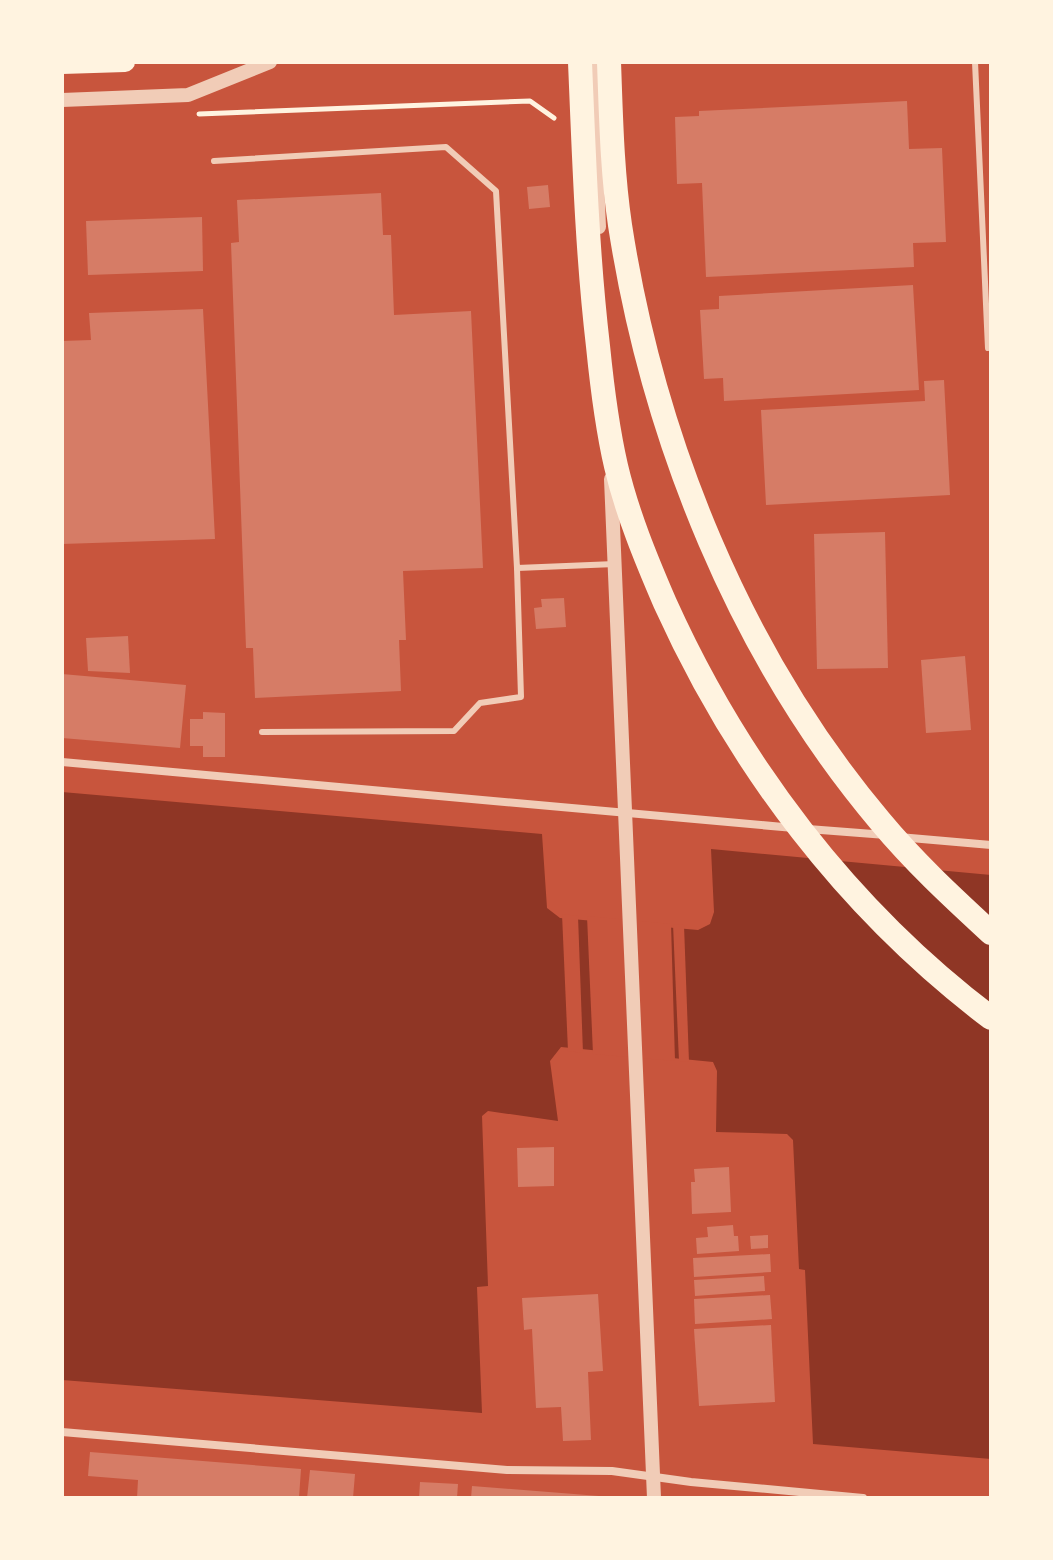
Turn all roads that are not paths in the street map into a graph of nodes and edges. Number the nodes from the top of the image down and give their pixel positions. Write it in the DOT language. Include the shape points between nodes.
graph roads {
  1 [pos="125,62"];
  2 [pos="270,62"];
  3 [pos="574,62"];
  4 [pos="580,62"];
  5 [pos="592,62"];
  6 [pos="609,62"];
  7 [pos="619,62"];
  8 [pos="975,62"];
  9 [pos="62,64"];
  10 [pos="62,100"];
  11 [pos="214,161"];
  12 [pos="988,348"];
  13 [pos="615,564"];
  14 [pos="517,568"];
  15 [pos="262,732"];
  16 [pos="62,762"];
  17 [pos="626,813"];
  18 [pos="991,845"];
  19 [pos="991,917"];
  20 [pos="991,933"];
  21 [pos="991,1007"];
  22 [pos="991,1018"];
  23 [pos="62,1432"];
  24 [pos="653,1476"];
  25 [pos="654,1498"];
  26 [pos="863,1498"];
  1 -- 9 [label="main road"];
  2 -- 10 [label="street" via="188,95"];
  3 -- 21 [label="highway" via="578,167 611,427 626,483 680,614 739,727 803,820 886,914"];
  4 -- 22 [label="highway" via="591,282 604,403 623,493 655,580 712,698 812,844 870,912"];
  5 -- 13 [label="street"];
  6 -- 20 [label="highway" via="612,153 631,286 673,444 703,525 780,679 829,754 880,821"];
  7 -- 19 [label="highway" via="623,150 642,280 684,441 714,520 788,671 837,745 888,812"];
  8 -- 12 [label="lane"];
  11 -- 14 [label="lane" via="446,147 496,191"];
  13 -- 14 [label="lane"];
  13 -- 17 [label="street"];
  14 -- 15 [label="lane" via="521,697 480,703 454,731"];
  16 -- 17 [label="street"];
  17 -- 18 [label="street"];
  17 -- 24 [label="street"];
  23 -- 24 [label="street" via="507,1470"];
  24 -- 25 [label="street"];
  24 -- 26 [label="street"];
}
